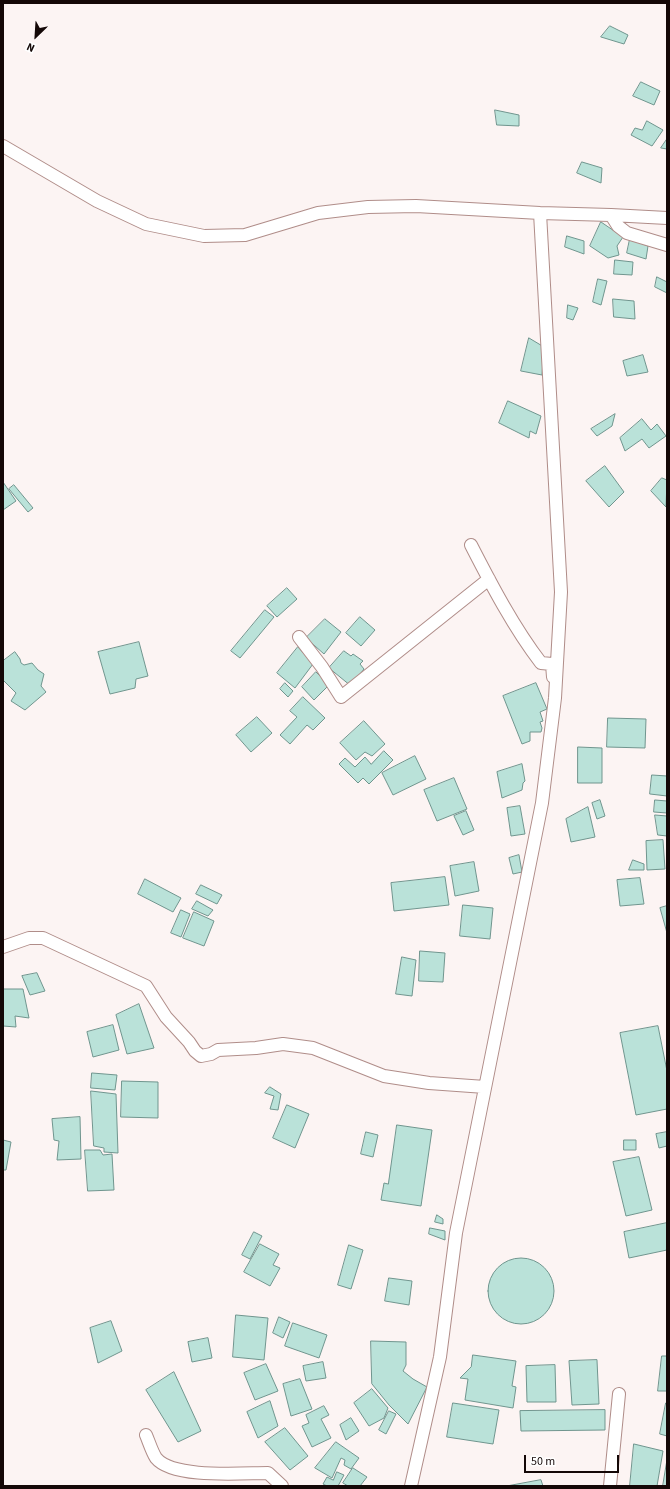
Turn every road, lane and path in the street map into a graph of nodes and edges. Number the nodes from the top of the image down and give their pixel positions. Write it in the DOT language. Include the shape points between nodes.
graph roads {
  1 [pos="3,146"];
  2 [pos="540,213"];
  3 [pos="611,215"];
  4 [pos="667,218"];
  5 [pos="667,245"];
  6 [pos="471,545"];
  7 [pos="489,579"];
  8 [pos="299,638"];
  9 [pos="555,698"];
  10 [pos="3,947"];
  11 [pos="485,1087"];
  12 [pos="619,1394"];
  13 [pos="146,1435"];
  14 [pos="282,1486"];
  15 [pos="411,1486"];
  16 [pos="610,1486"];
  1 -- 2 [label="street" via="97,201 146,224 204,236 245,235 318,213 368,207 416,206"];
  2 -- 3 [label="street"];
  2 -- 9 [label="street" via="561,592"];
  3 -- 4 [label="street"];
  3 -- 5 [label="street" via="618,226 627,233"];
  6 -- 7 [label="street"];
  7 -- 8 [label="street" via="341,697"];
  7 -- 9 [label="street" via="528,646 542,663 552,664"];
  9 -- 11 [label="street" via="542,803"];
  10 -- 11 [label="street" via="29,938 43,938 146,986 166,1016 201,1056 218,1050 283,1044 313,1048 384,1076"];
  11 -- 15 [label="street" via="456,1233 440,1357"];
  12 -- 16 [label="street"];
  13 -- 14 [label="street" via="156,1458 167,1467 209,1473 268,1473"];
}
